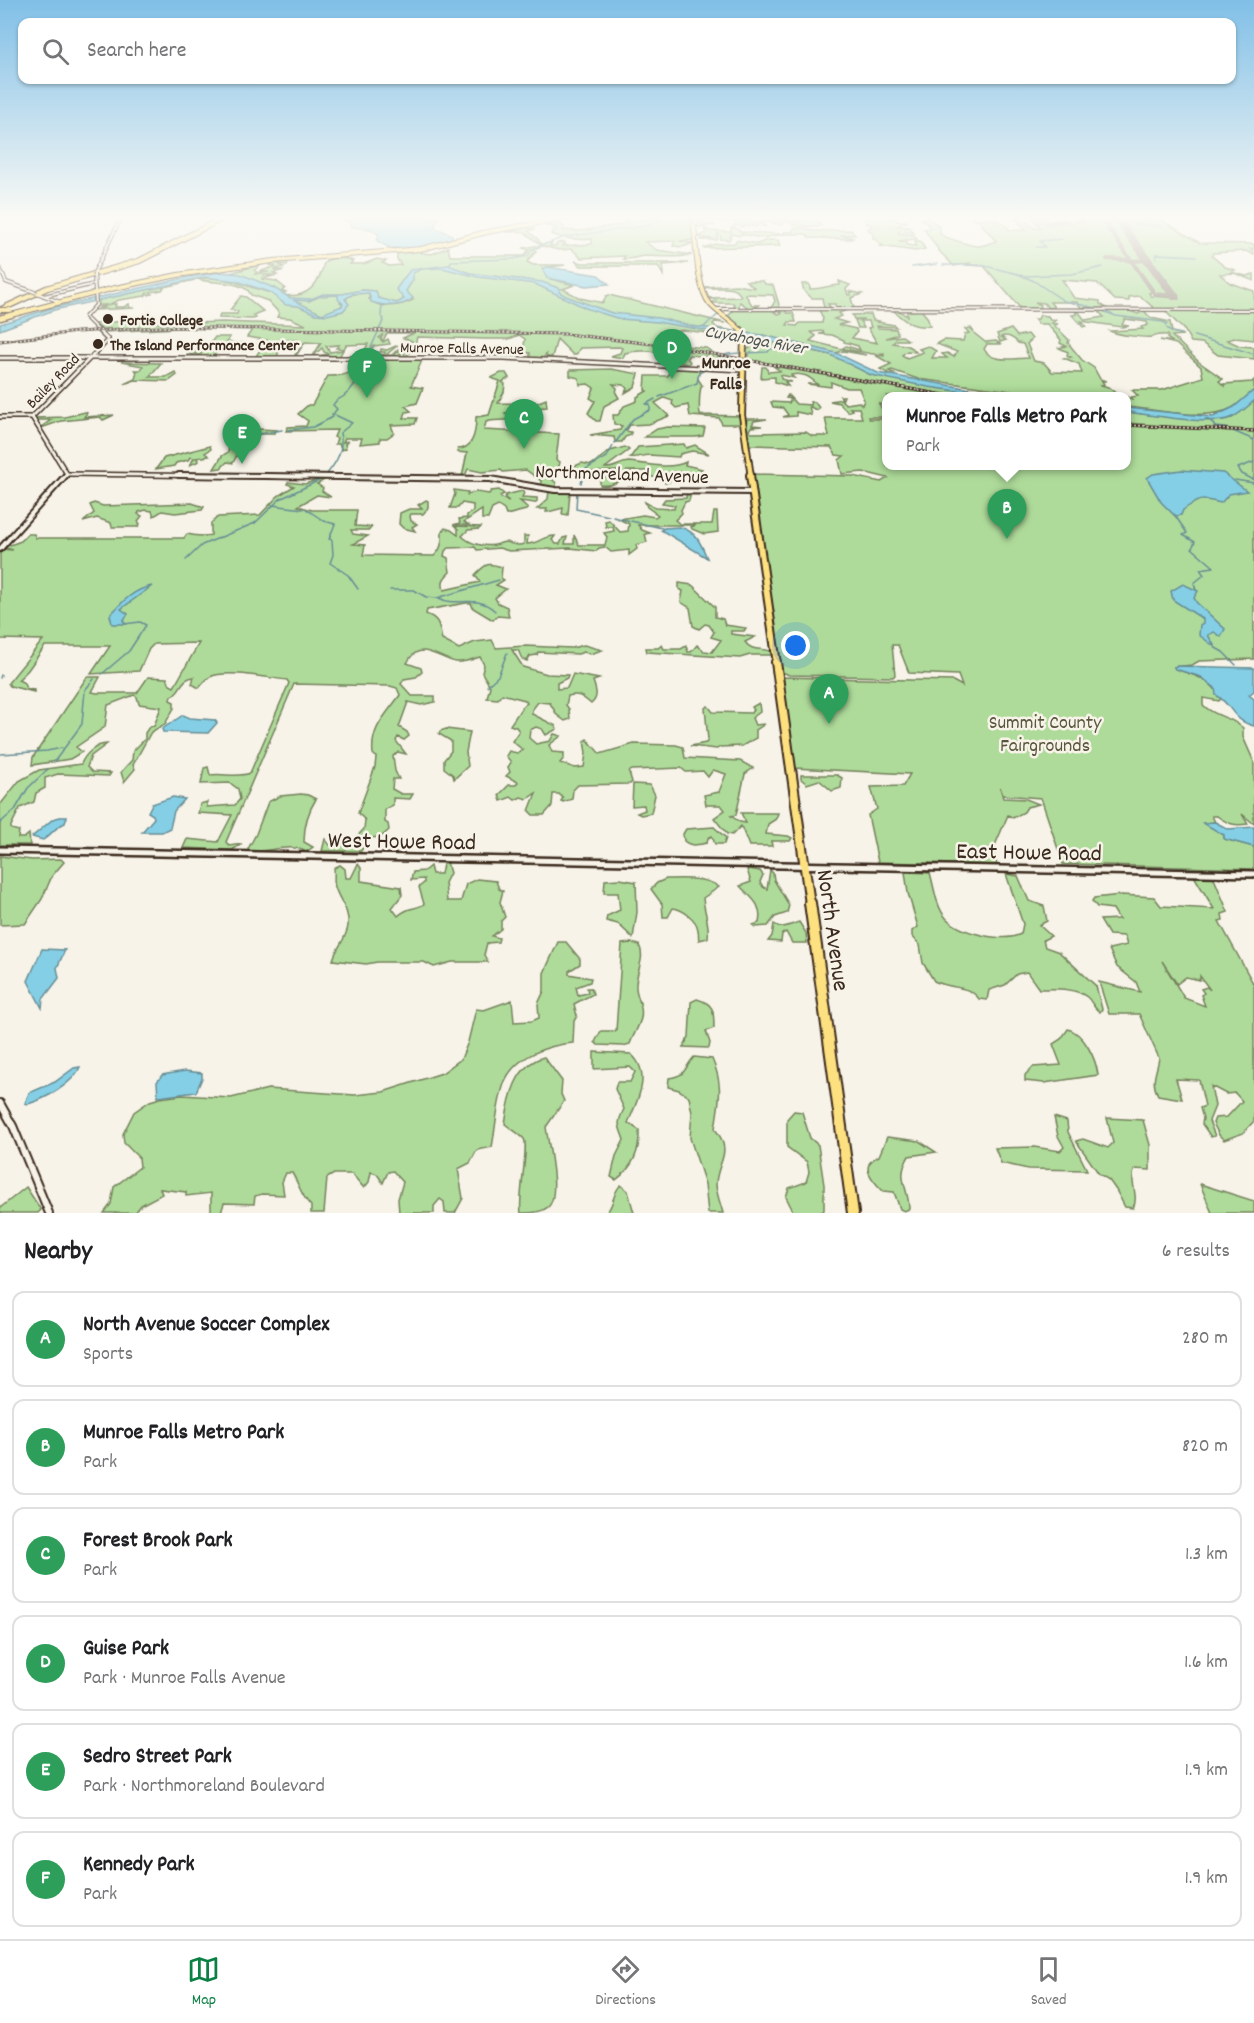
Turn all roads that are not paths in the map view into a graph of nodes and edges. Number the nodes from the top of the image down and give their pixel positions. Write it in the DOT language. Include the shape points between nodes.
graph roads {
  1 [pos="3,275"];
  2 [pos="91,275"];
  3 [pos="96,275"];
  4 [pos="98,275"];
  5 [pos="104,275"];
  6 [pos="183,275"];
  7 [pos="701,275"];
  8 [pos="94,278"];
  9 [pos="36,293"];
  10 [pos="95,295"];
  11 [pos="44,296"];
  12 [pos="60,302"];
  13 [pos="0,309"];
  14 [pos="715,309"];
  15 [pos="1254,310"];
  16 [pos="10,312"];
  17 [pos="0,318"];
  18 [pos="91,357"];
  19 [pos="1,358"];
  20 [pos="743,370"];
  21 [pos="0,417"];
  22 [pos="32,417"];
  23 [pos="67,474"];
  24 [pos="753,492"];
  25 [pos="0,549"];
  26 [pos="0,850"];
  27 [pos="804,866"];
  28 [pos="1254,873"];
  29 [pos="0,1103"];
  30 [pos="49,1213"];
  31 [pos="853,1213"];
  1 -- 9 [label="street, bridge" via="6,281"];
  2 -- 13 [label="highway" via="50,286"];
  3 -- 8 [label="street"];
  4 -- 9 [label="highway"];
  5 -- 8 [label="highway"];
  6 -- 10 [label="main road"];
  7 -- 14 [label="main road" via="704,296"];
  8 -- 10 [label="street"];
  8 -- 11 [label="street"];
  9 -- 11 [label="street"];
  9 -- 13 [label="highway"];
  10 -- 12 [label="main road"];
  10 -- 18 [label="street, Bailey Road" via="95,306 85,317 108,340"];
  11 -- 12 [label="street"];
  12 -- 16 [label="main road"];
  13 -- 16 [label="main road, bridge"];
  14 -- 15 [label="street"];
  14 -- 20 [label="main road, North Avenue" via="744,335"];
  16 -- 17 [label="highway"];
  18 -- 19 [label="street, Munroe Falls Avenue"];
  18 -- 20 [label="street, Munroe Falls Avenue" via="504,358"];
  18 -- 22 [label="street, Bailey Road"];
  20 -- 24 [label="main road, North Avenue" via="742,415"];
  21 -- 22 [label="street"];
  22 -- 23 [label="street, Bailey Road"];
  23 -- 24 [label="street, Northmoreland Avenue" via="490,479 555,490"];
  23 -- 25 [label="street"];
  24 -- 27 [label="main road, North Avenue"];
  26 -- 27 [label="main road, West Howe Road"];
  27 -- 28 [label="main road, East Howe Road"];
  27 -- 31 [label="main road, North Avenue"];
  29 -- 30 [label="street"];
}
